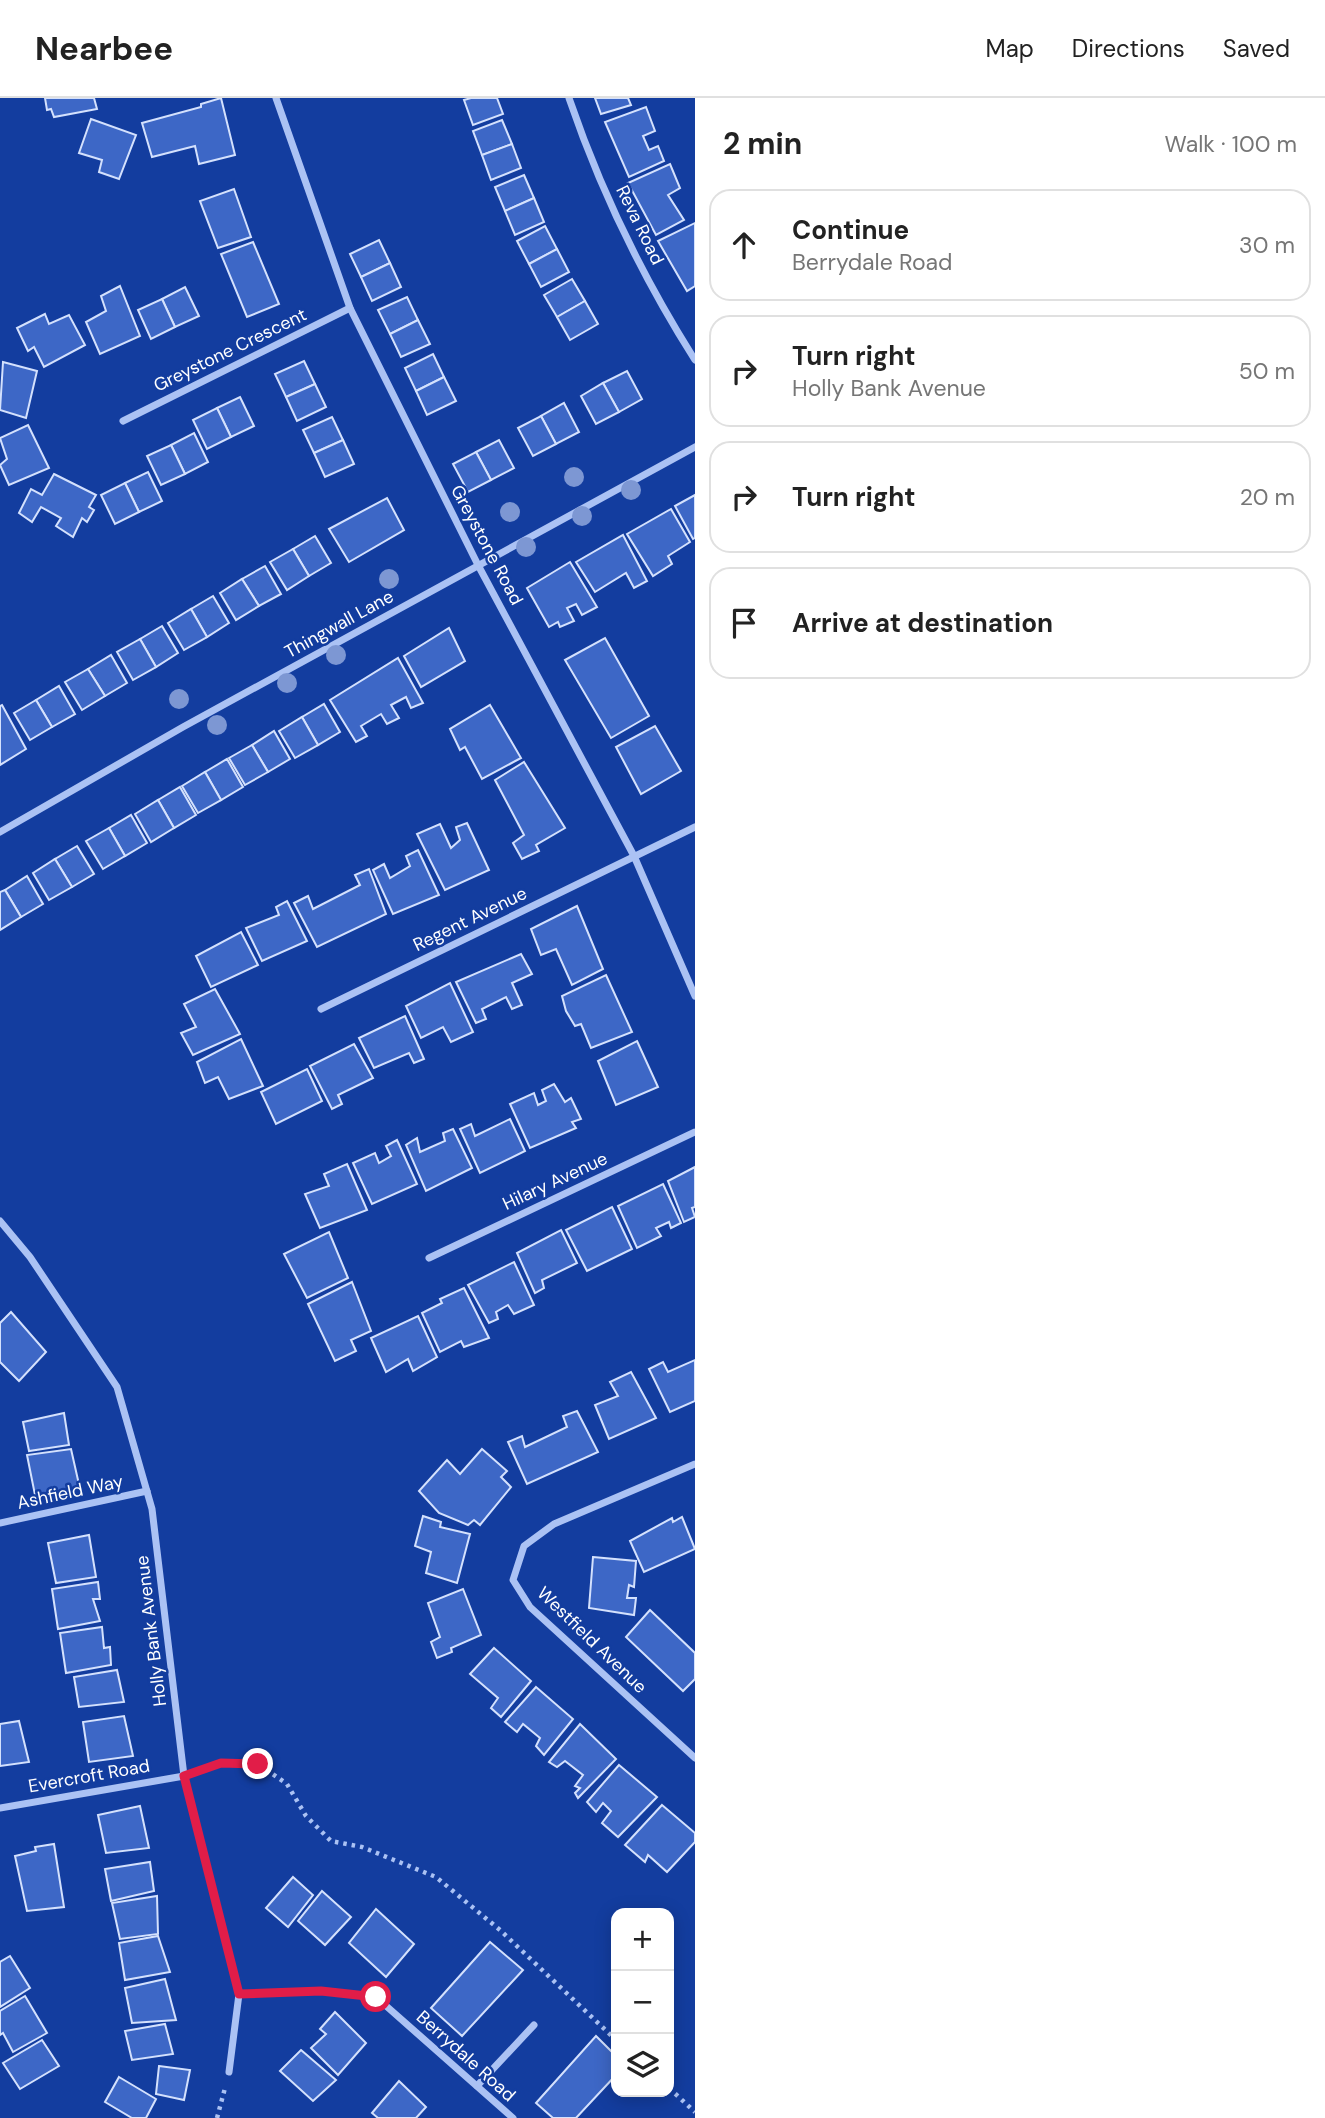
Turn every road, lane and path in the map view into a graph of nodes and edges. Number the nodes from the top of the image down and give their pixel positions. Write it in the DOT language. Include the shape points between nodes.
graph roads {
  1 [pos="276,98"];
  2 [pos="569,98"];
  3 [pos="351,308"];
  4 [pos="695,360"];
  5 [pos="123,421"];
  6 [pos="695,447"];
  7 [pos="478,565"];
  8 [pos="695,827"];
  9 [pos="0,832"];
  10 [pos="634,856"];
  11 [pos="695,996"];
  12 [pos="321,1009"];
  13 [pos="695,1132"];
  14 [pos="0,1221"];
  15 [pos="429,1258"];
  16 [pos="695,1464"];
  17 [pos="147,1491"];
  18 [pos="0,1523"];
  19 [pos="695,1759"];
  20 [pos="184,1776"];
  21 [pos="0,1808"];
  22 [pos="239,1994"];
  23 [pos="534,2025"];
  24 [pos="611,2035"];
  25 [pos="229,2072"];
  26 [pos="477,2087"];
  27 [pos="674,2093"];
  28 [pos="695,2112"];
  29 [pos="217,2118"];
  30 [pos="513,2118"];
  1 -- 3 [label="street, Greystone Road"];
  2 -- 4 [label="street, Reva Road" via="589,155 662,308"];
  3 -- 5 [label="street, Greystone Crescent"];
  3 -- 7 [label="street, Greystone Road"];
  6 -- 7 [label="street, Thingwall Lane"];
  7 -- 9 [label="street, Thingwall Lane"];
  7 -- 10 [label="street, Greystone Road"];
  8 -- 10 [label="street, Regent Avenue"];
  10 -- 11 [label="street, Greystone Road"];
  10 -- 12 [label="street, Regent Avenue"];
  13 -- 15 [label="street, Hilary Avenue"];
  14 -- 17 [label="street, Holly Bank Avenue" via="30,1257 117,1387"];
  16 -- 19 [label="street, Westfield Avenue" via="554,1524 524,1546 513,1580 530,1607"];
  17 -- 18 [label="street, Ashfield Way"];
  17 -- 20 [label="street, Holly Bank Avenue"];
  20 -- 21 [label="street, Evercroft Road"];
  20 -- 22 [label="street, Holly Bank Avenue"];
  20 -- 24 [label="path" via="221,1763 258,1764 287,1784 306,1816 331,1841 362,1847 436,1877 500,1930"];
  22 -- 25 [label="street, Holly Bank Avenue"];
  22 -- 26 [label="street, Berrydale Road" via="321,1991 376,1997"];
  23 -- 26 [label="street"];
  25 -- 29 [label="path"];
  26 -- 30 [label="street, Berrydale Road"];
  27 -- 28 [label="path"];
}
